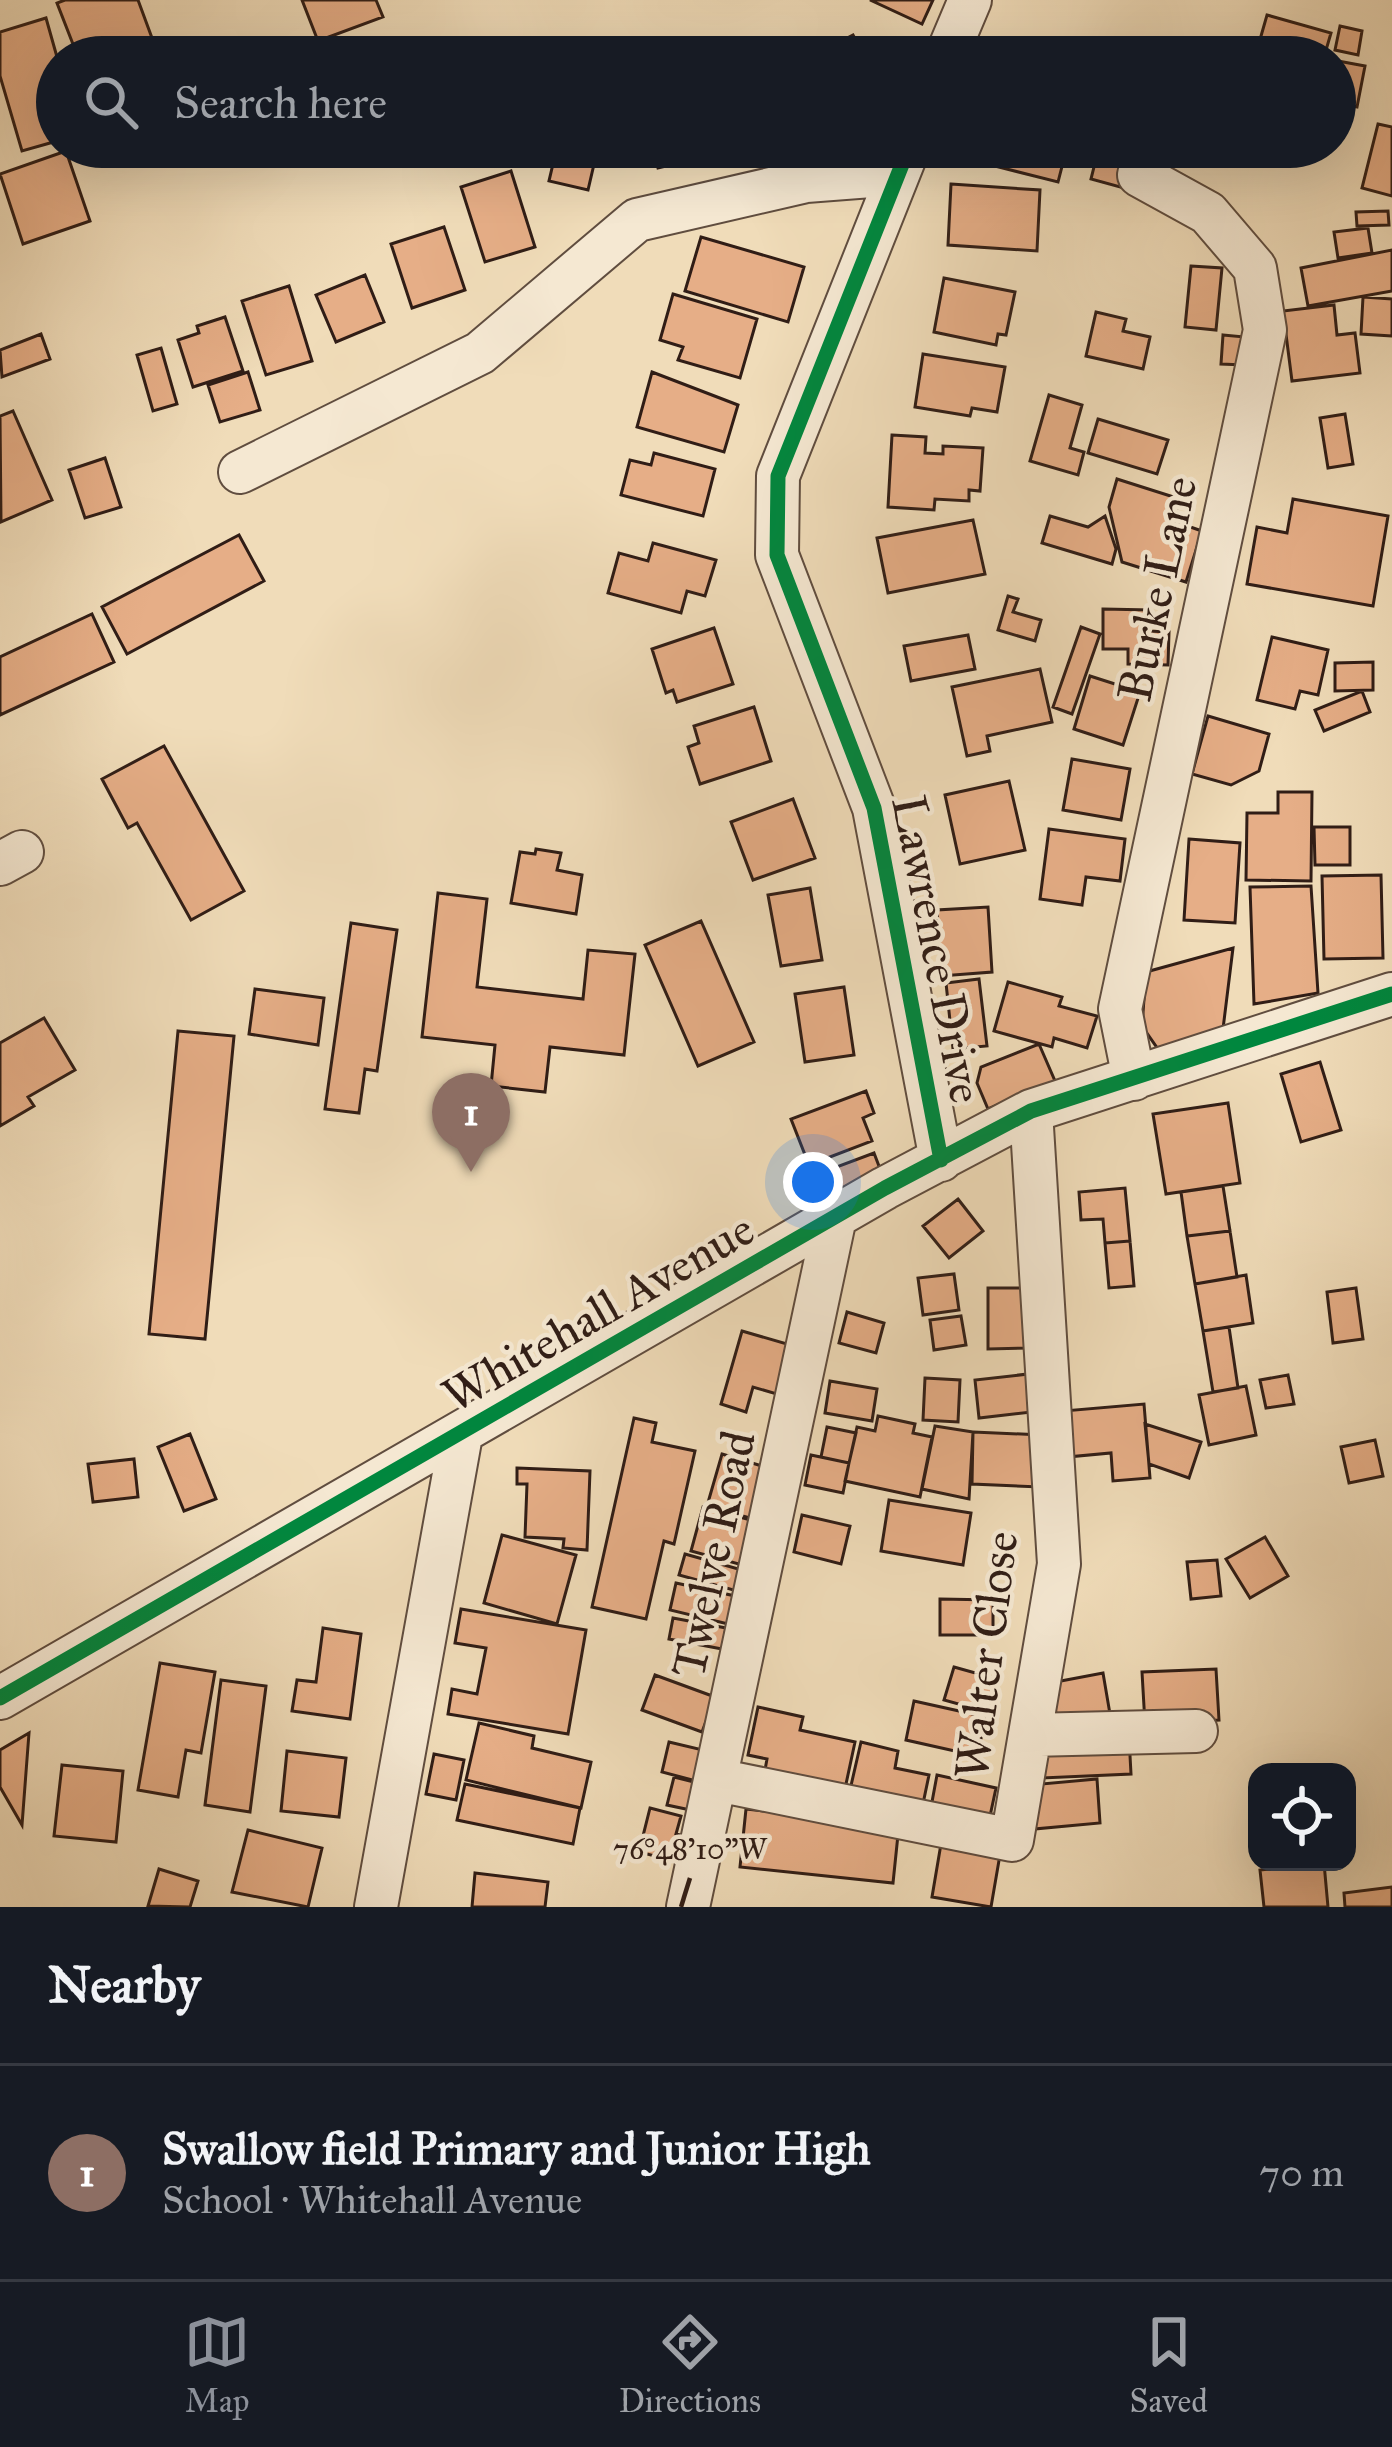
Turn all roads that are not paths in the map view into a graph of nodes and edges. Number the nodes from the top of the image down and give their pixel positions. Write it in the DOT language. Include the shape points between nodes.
graph roads {
  1 [pos="970,0"];
  2 [pos="955,36"];
  3 [pos="869,168"];
  4 [pos="900,168"];
  5 [pos="1139,175"];
  6 [pos="241,472"];
  7 [pos="1392,994"];
  8 [pos="1134,1078"];
  9 [pos="1031,1111"];
  10 [pos="940,1160"];
  11 [pos="834,1222"];
  12 [pos="461,1436"];
  13 [pos="0,1698"];
  14 [pos="1196,1731"];
  15 [pos="1030,1735"];
  16 [pos="717,1780"];
  17 [pos="376,1907"];
  18 [pos="688,1907"];
  1 -- 2 [label="street"];
  3 -- 6 [label="street" via="637,220 480,353"];
  4 -- 10 [label="street, Lawrence Drive" via="778,476 777,555 874,808"];
  5 -- 8 [label="street, Burke Lane" via="1208,212 1255,268 1265,330 1120,1009"];
  7 -- 8 [label="street, Whitehall Avenue"];
  8 -- 9 [label="street, Whitehall Avenue"];
  9 -- 10 [label="street, Whitehall Avenue"];
  9 -- 15 [label="street, Walter Close" via="1059,1564"];
  10 -- 11 [label="street, Whitehall Avenue"];
  11 -- 12 [label="street, Whitehall Avenue"];
  11 -- 16 [label="street, Twelve Road"];
  12 -- 13 [label="street, Whitehall Avenue"];
  12 -- 17 [label="street"];
  14 -- 15 [label="street"];
  15 -- 16 [label="street, Walter Close" via="1012,1840"];
  16 -- 18 [label="street, Twelve Road"];
}
